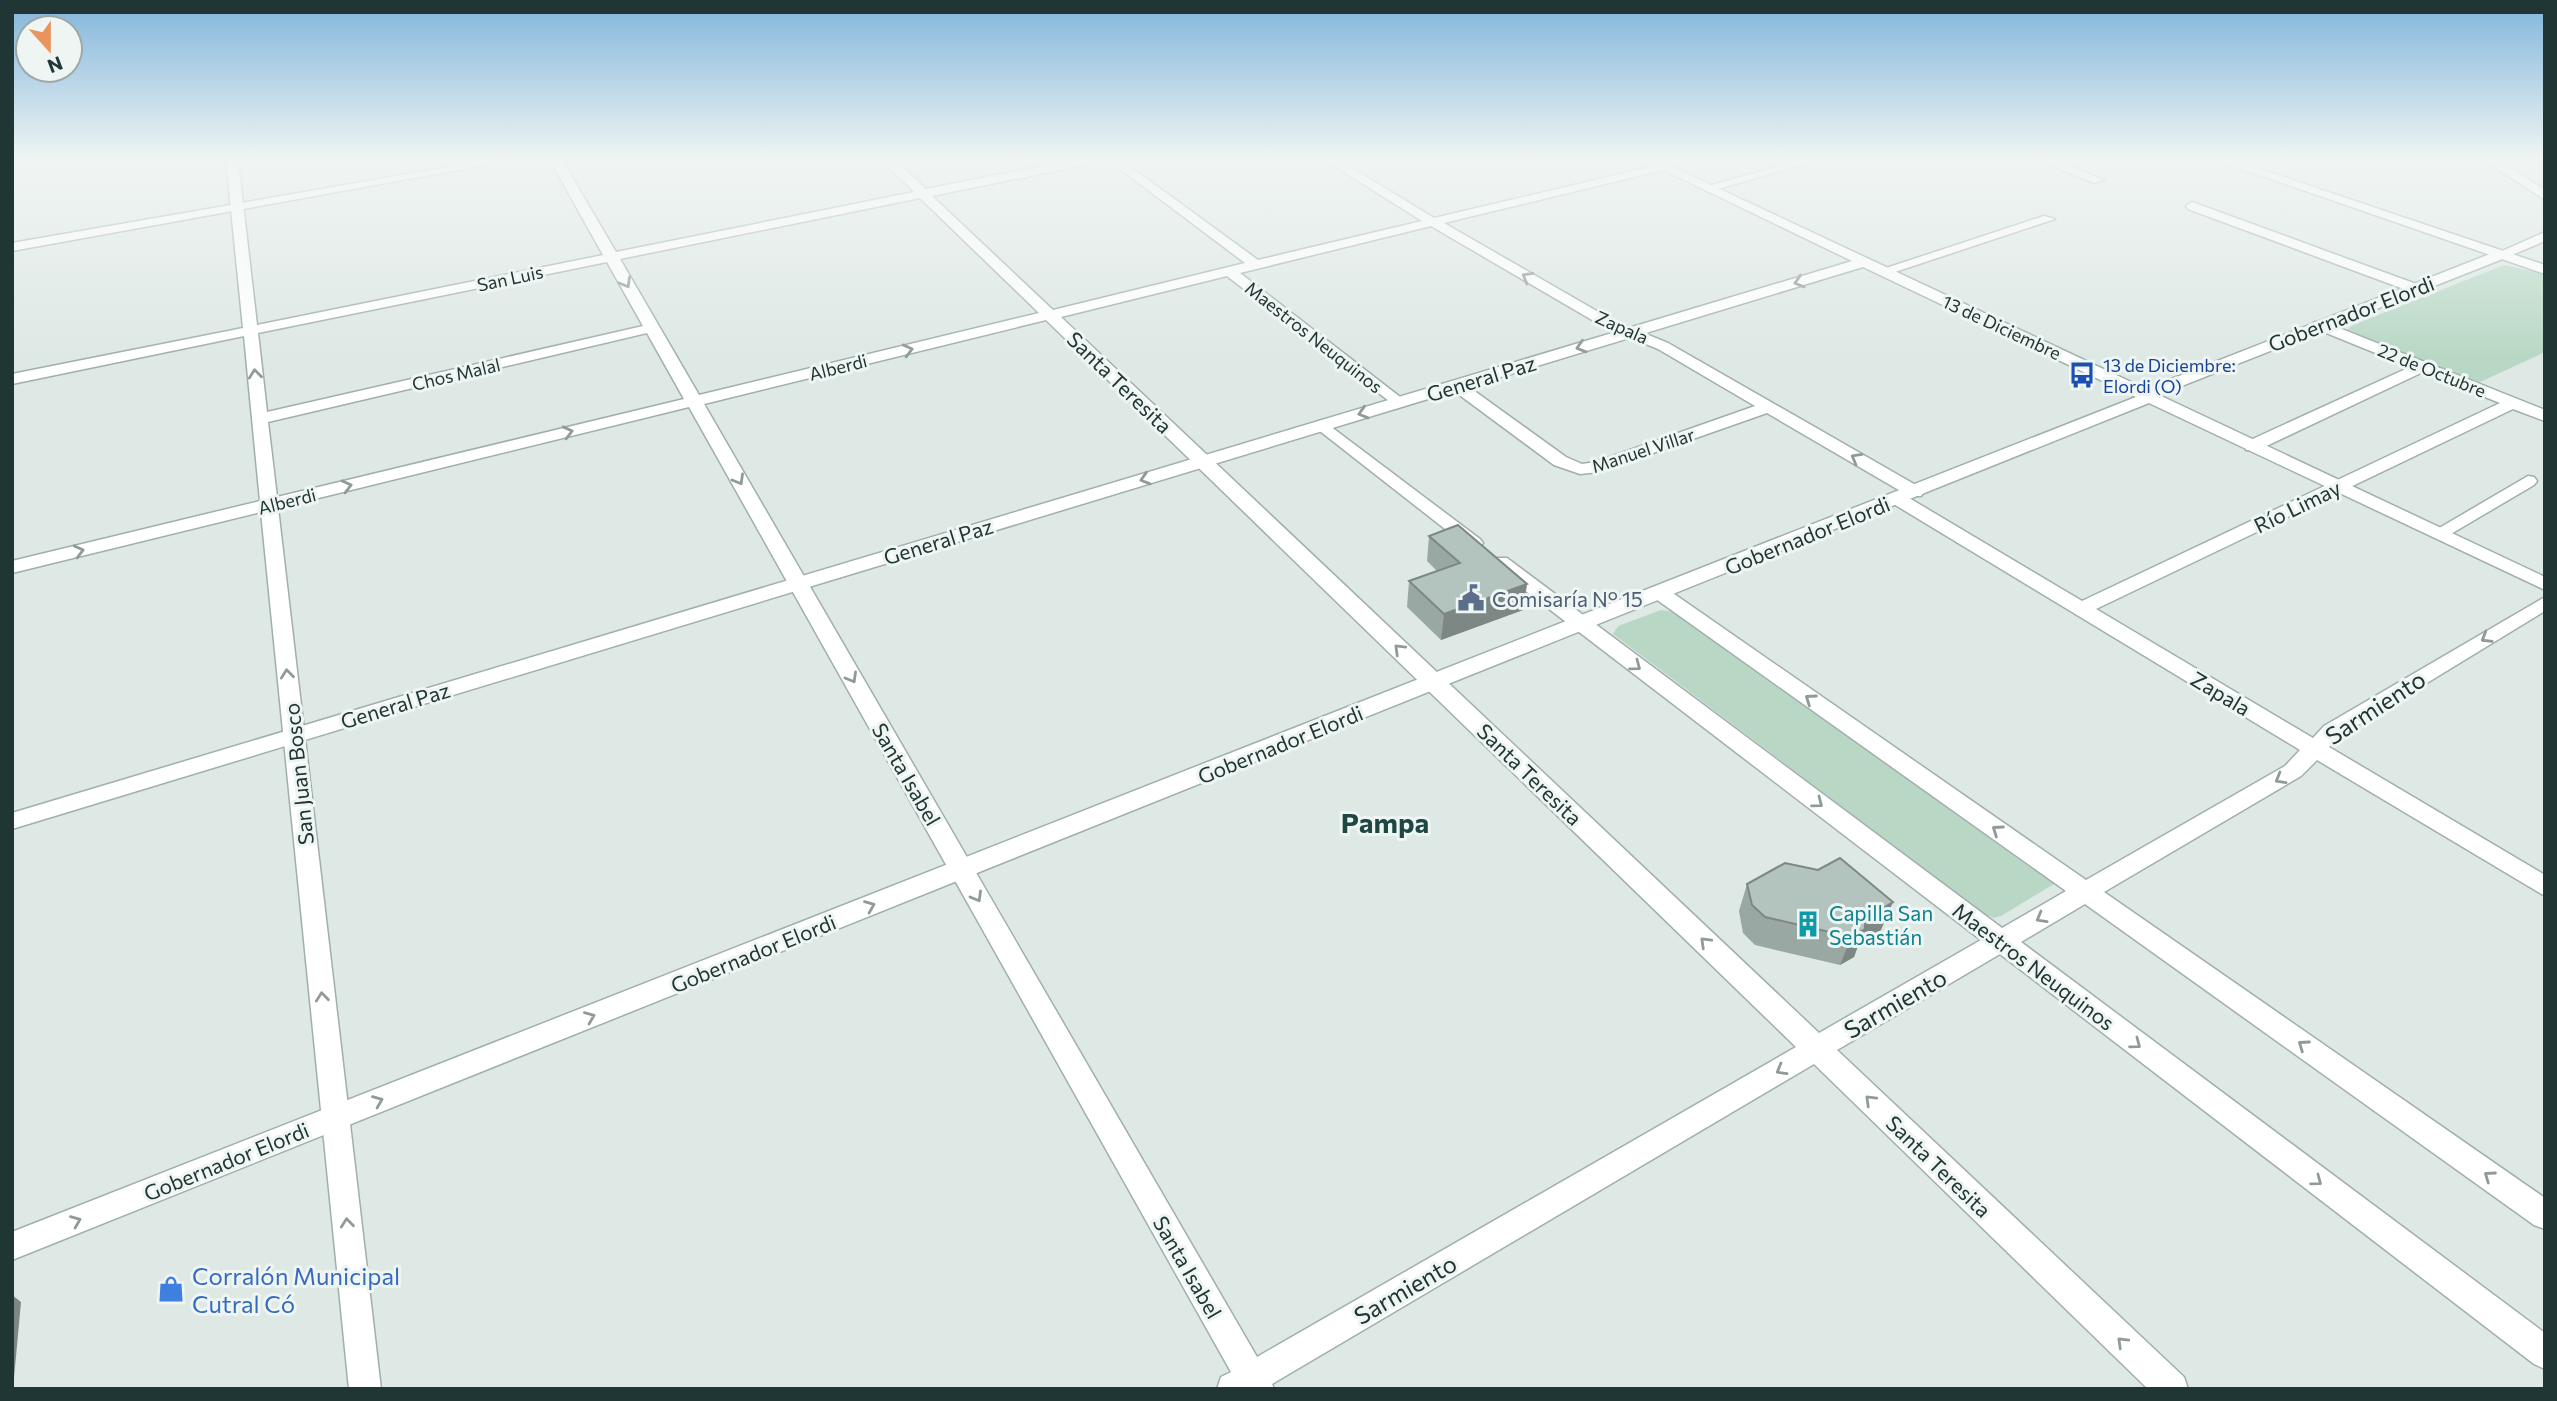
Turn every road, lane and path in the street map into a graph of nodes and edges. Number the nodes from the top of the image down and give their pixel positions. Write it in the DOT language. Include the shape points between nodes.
graph roads {
  1 [pos="134,225"];
  2 [pos="239,225"];
  3 [pos="594,225"];
  4 [pos="768,225"];
  5 [pos="956,225"];
  6 [pos="1202,225"];
  7 [pos="1419,225"];
  8 [pos="1439,225"];
  9 [pos="1787,225"];
  10 [pos="2029,225"];
  11 [pos="2247,225"];
  12 [pos="2413,225"];
  13 [pos="2545,236"];
  14 [pos="12,247"];
  15 [pos="2500,255"];
  16 [pos="612,257"];
  17 [pos="1864,262"];
  18 [pos="1256,265"];
  19 [pos="2545,270"];
  20 [pos="1884,271"];
  21 [pos="1230,272"];
  22 [pos="2414,288"];
  23 [pos="1050,315"];
  24 [pos="2319,326"];
  25 [pos="652,328"];
  26 [pos="250,331"];
  27 [pos="1631,332"];
  28 [pos="2422,367"];
  29 [pos="12,379"];
  30 [pos="1456,385"];
  31 [pos="2148,396"];
  32 [pos="694,402"];
  33 [pos="1398,402"];
  34 [pos="2513,403"];
  35 [pos="1768,407"];
  36 [pos="2545,416"];
  37 [pos="260,419"];
  38 [pos="1322,425"];
  39 [pos="2252,446"];
  40 [pos="1203,461"];
  41 [pos="2528,481"];
  42 [pos="2338,486"];
  43 [pos="1907,496"];
  44 [pos="269,505"];
  45 [pos="2438,534"];
  46 [pos="12,567"];
  47 [pos="798,584"];
  48 [pos="2545,584"];
  49 [pos="1660,593"];
  50 [pos="2545,603"];
  51 [pos="2081,609"];
  52 [pos="1582,624"];
  53 [pos="1434,683"];
  54 [pos="294,736"];
  55 [pos="2315,749"];
  56 [pos="12,821"];
  57 [pos="962,870"];
  58 [pos="2545,887"];
  59 [pos="2086,892"];
  60 [pos="2001,941"];
  61 [pos="1816,1049"];
  62 [pos="335,1118"];
  63 [pos="2545,1215"];
  64 [pos="12,1246"];
  65 [pos="2545,1353"];
  66 [pos="1247,1385"];
  67 [pos="365,1389"];
  68 [pos="2172,1389"];
  1 -- 14 [label="street"];
  2 -- 26 [label="street, San Juan Bosco"];
  3 -- 16 [label="street, Santa Isabel"];
  4 -- 16 [label="street, San Luis"];
  5 -- 23 [label="street, Santa Teresita"];
  6 -- 18 [label="street, Maestros Neuquinos"];
  7 -- 18 [label="street, Alberdi"];
  27 -- 8 [label="street, Zapala, one-way"];
  9 -- 17 [label="street, 13 de Diciembre"];
  10 -- 20 [label="street"];
  11 -- 22 [label="street"];
  12 -- 15 [label="street"];
  13 -- 15 [label="street, Gobernador Elordi"];
  15 -- 19 [label="street"];
  15 -- 22 [label="street, Gobernador Elordi"];
  16 -- 25 [label="street, Santa Isabel, one-way"];
  16 -- 26 [label="street, San Luis"];
  17 -- 20 [label="street, 13 de Diciembre"];
  17 -- 27 [label="street, General Paz, one-way"];
  18 -- 21 [label="street, Alberdi"];
  20 -- 31 [label="street, 13 de Diciembre"];
  21 -- 23 [label="street, Alberdi"];
  21 -- 33 [label="street, Maestros Neuquinos"];
  22 -- 24 [label="street, Gobernador Elordi"];
  32 -- 23 [label="street, Alberdi, one-way"];
  23 -- 40 [label="street, Santa Teresita"];
  24 -- 28 [label="street, 22 de Octubre"];
  24 -- 31 [label="street, Gobernador Elordi" via="2160,387"];
  25 -- 32 [label="street, Santa Isabel"];
  25 -- 37 [label="street, Chos Malal"];
  26 -- 29 [label="street, San Luis"];
  37 -- 26 [label="street, San Juan Bosco, one-way"];
  27 -- 30 [label="street, General Paz, one-way"];
  27 -- 35 [label="street, Zapala" via="1659,343"];
  28 -- 34 [label="street, 22 de Octubre"];
  28 -- 39 [label="street"];
  30 -- 33 [label="street, General Paz"];
  30 -- 35 [label="street, Manuel Villar" via="1560,461 1580,469 1599,467"];
  31 -- 39 [label="street, 13 de Diciembre"];
  31 -- 43 [label="street, Gobernador Elordi"];
  44 -- 32 [label="street, Alberdi, one-way"];
  32 -- 47 [label="street, Santa Isabel, one-way"];
  33 -- 38 [label="street, General Paz, one-way"];
  34 -- 36 [label="street, 22 de Octubre"];
  34 -- 42 [label="street, Río Limay"];
  43 -- 35 [label="street, Zapala, one-way"];
  37 -- 44 [label="street, San Juan Bosco"];
  38 -- 40 [label="street, General Paz"];
  38 -- 52 [label="street, Maestros Neuquinos"];
  39 -- 42 [label="street, 13 de Diciembre"];
  40 -- 47 [label="street, General Paz, one-way"];
  53 -- 40 [label="street, Santa Teresita, one-way"];
  41 -- 45 [label="street"];
  42 -- 45 [label="street, 13 de Diciembre"];
  42 -- 51 [label="street, Río Limay"];
  43 -- 49 [label="street, Gobernador Elordi"];
  43 -- 51 [label="street, Zapala"];
  46 -- 44 [label="street, Alberdi, one-way"];
  54 -- 44 [label="street, San Juan Bosco, one-way"];
  45 -- 48 [label="street, 13 de Diciembre"];
  47 -- 54 [label="street, General Paz"];
  47 -- 57 [label="street, Santa Isabel, one-way"];
  49 -- 52 [label="street, Gobernador Elordi"];
  59 -- 49 [label="street, one-way"];
  50 -- 55 [label="street, Sarmiento, one-way" via="2332,731"];
  51 -- 55 [label="street, Zapala"];
  52 -- 53 [label="street, Gobernador Elordi"];
  52 -- 60 [label="street, Maestros Neuquinos, one-way"];
  53 -- 57 [label="street, Gobernador Elordi"];
  61 -- 53 [label="street, Santa Teresita, one-way"];
  54 -- 56 [label="street, General Paz"];
  62 -- 54 [label="street, San Juan Bosco, one-way"];
  55 -- 58 [label="street, Zapala"];
  55 -- 59 [label="street, Sarmiento, one-way" via="2293,771"];
  62 -- 57 [label="street, Gobernador Elordi, one-way"];
  57 -- 66 [label="street, Santa Isabel, one-way"];
  59 -- 60 [label="street, Sarmiento, one-way"];
  63 -- 59 [label="street, one-way"];
  60 -- 61 [label="street, Sarmiento"];
  60 -- 65 [label="street, Maestros Neuquinos, one-way"];
  61 -- 66 [label="street, Sarmiento, one-way"];
  68 -- 61 [label="street, Santa Teresita, one-way"];
  64 -- 62 [label="street, Gobernador Elordi, one-way"];
  67 -- 62 [label="street, San Juan Bosco, one-way"];
}
